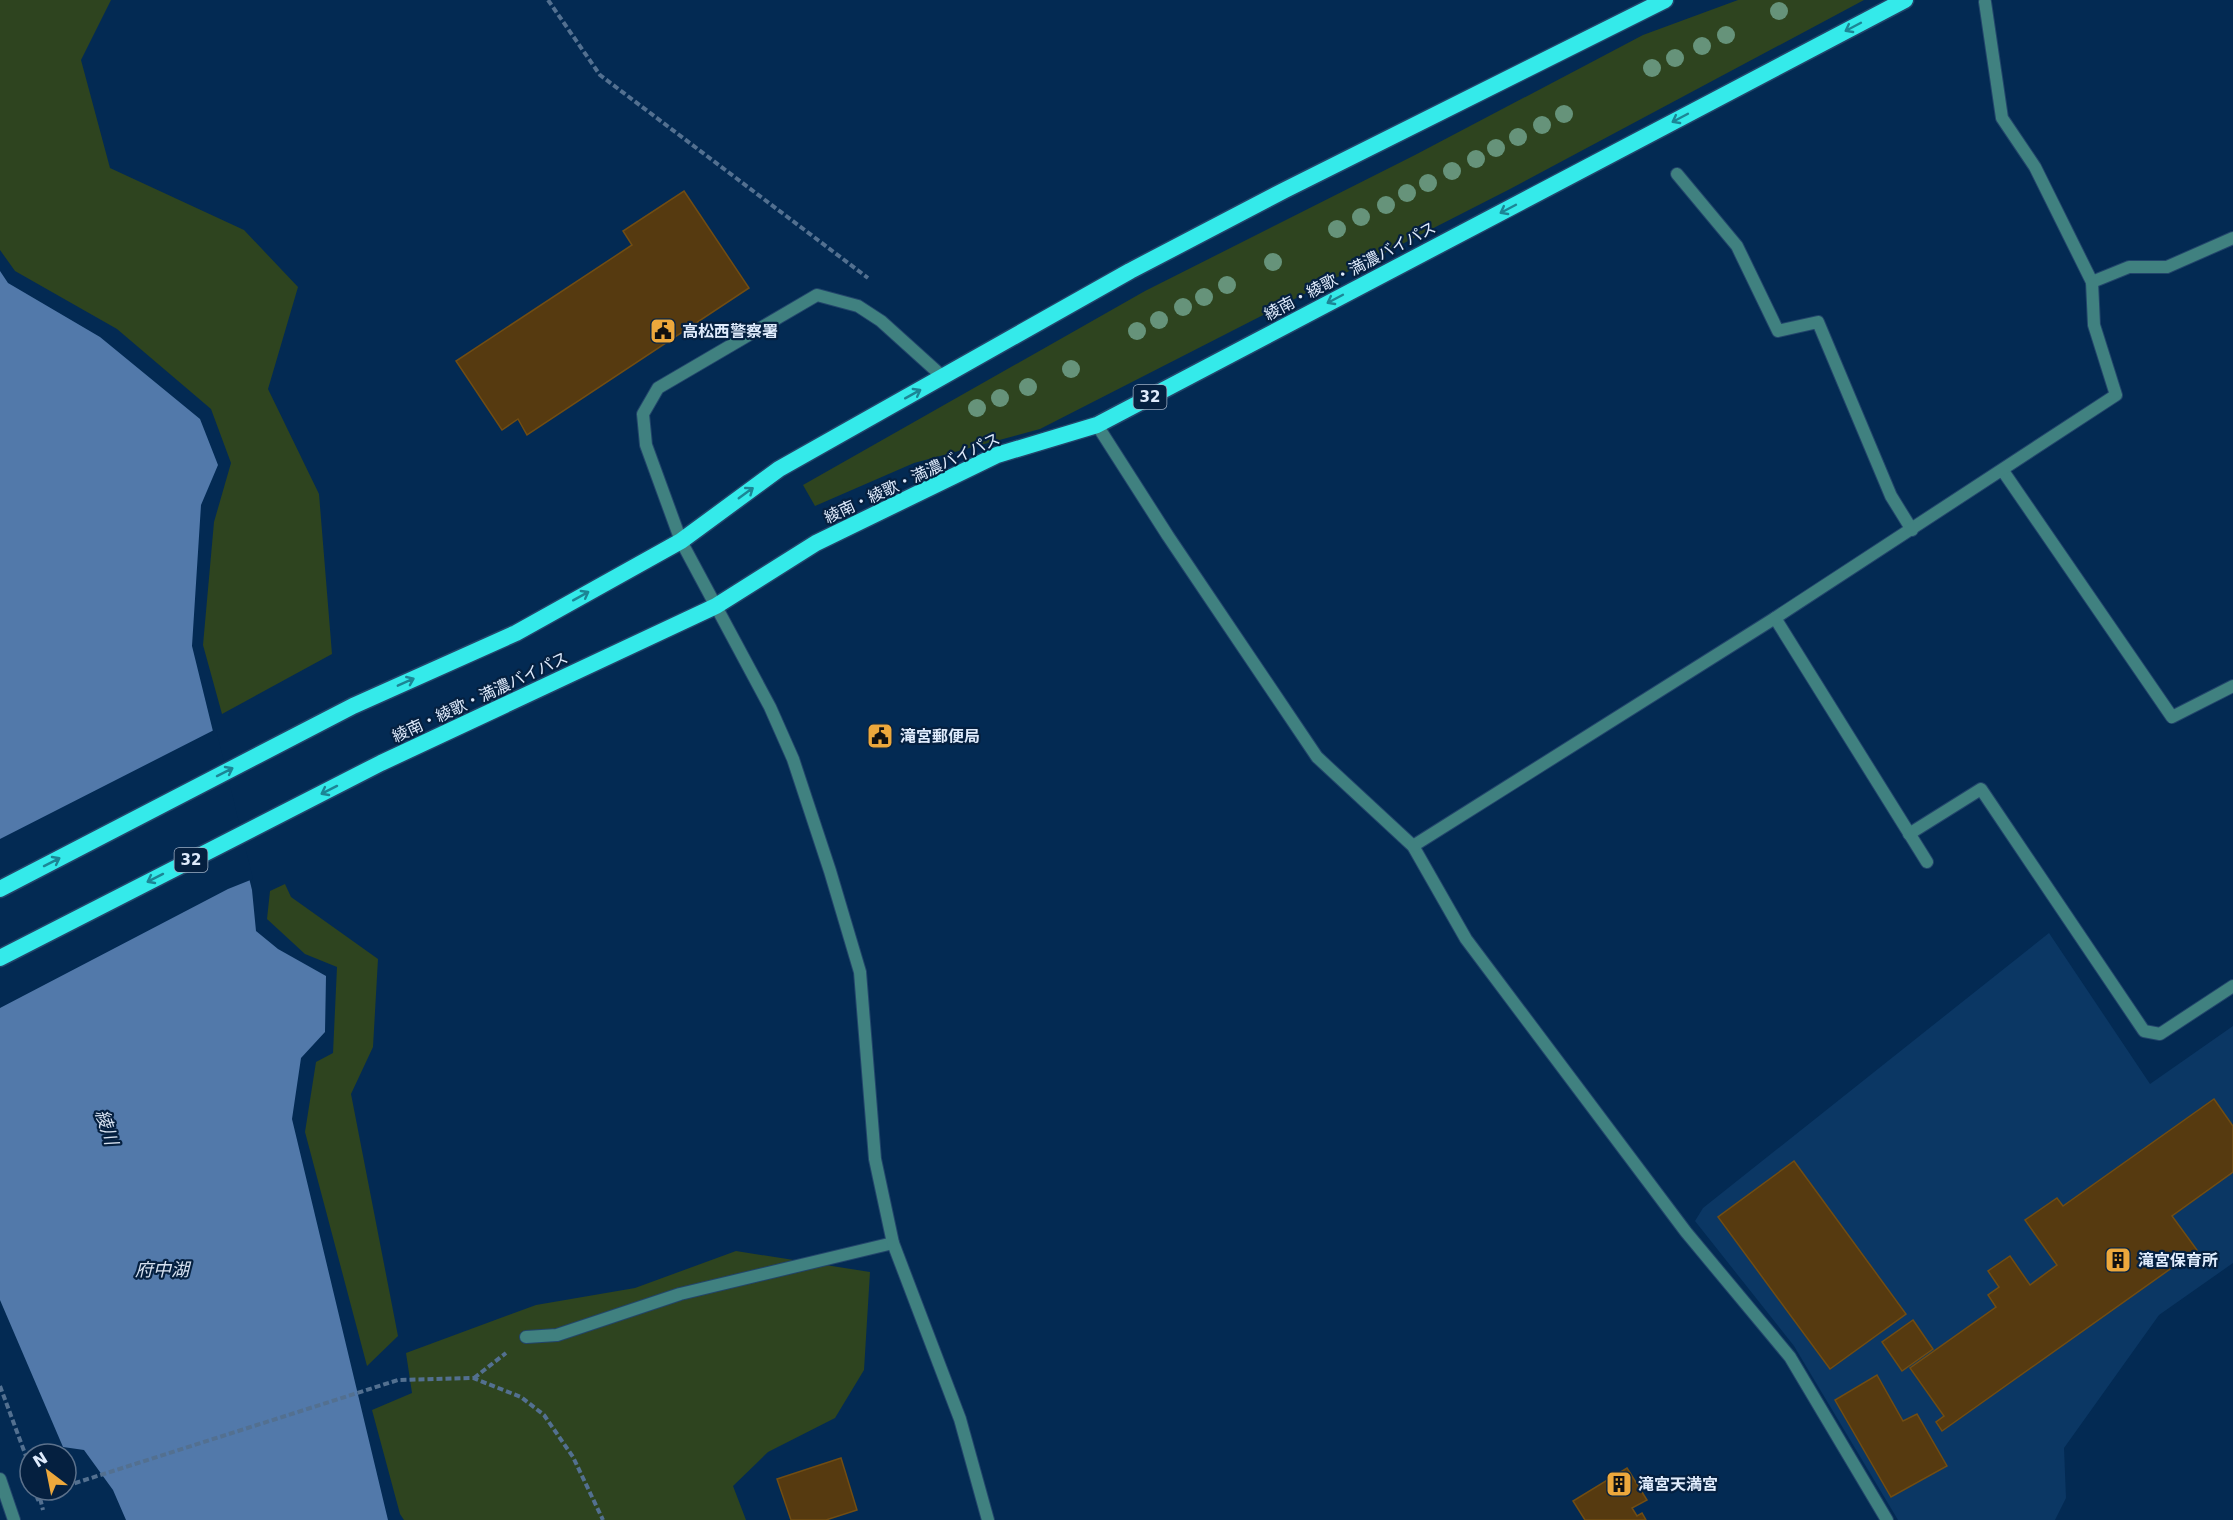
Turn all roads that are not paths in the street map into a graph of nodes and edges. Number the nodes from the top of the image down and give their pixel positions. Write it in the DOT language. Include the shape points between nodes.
graph roads {
  1 [pos="1665,0"];
  2 [pos="1905,0"];
  3 [pos="1985,2"];
  4 [pos="1677,174"];
  5 [pos="2233,238"];
  6 [pos="2092,282"];
  7 [pos="943,377"];
  8 [pos="1097,425"];
  9 [pos="2003,471"];
  10 [pos="1912,530"];
  11 [pos="681,541"];
  12 [pos="716,606"];
  13 [pos="1775,618"];
  14 [pos="2233,686"];
  15 [pos="1909,834"];
  16 [pos="1413,846"];
  17 [pos="1927,862"];
  18 [pos="0,889"];
  19 [pos="0,958"];
  20 [pos="2233,986"];
  21 [pos="893,1243"];
  22 [pos="526,1337"];
  23 [pos="0,1479"];
  24 [pos="14,1520"];
  25 [pos="988,1520"];
  26 [pos="1887,1520"];
  1 -- 7 [label="highway" via="1285,190 1130,271"];
  2 -- 8 [label="highway, 綾南・綾歌・満濃バイパス / 32, one-way"];
  3 -- 6 [label="street" via="2002,118 2035,167"];
  4 -- 10 [label="street" via="1737,246 1778,331 1818,322 1891,496"];
  5 -- 6 [label="street" via="2167,267 2129,267"];
  6 -- 9 [label="street" via="2094,326 2116,395"];
  11 -- 7 [label="highway, one-way" via="779,469"];
  7 -- 11 [label="street" via="882,321 858,306 817,295 658,388 643,414 646,445"];
  8 -- 12 [label="highway, 綾南・綾歌・満濃バイパス / 32" via="997,455 816,543"];
  8 -- 16 [label="street" via="1317,757"];
  9 -- 10 [label="street"];
  9 -- 14 [label="street" via="2172,717"];
  10 -- 13 [label="street"];
  11 -- 12 [label="street"];
  18 -- 11 [label="highway, one-way" via="352,706 516,633"];
  12 -- 19 [label="highway, 綾南・綾歌・満濃バイパス / 32, one-way" via="381,763"];
  12 -- 21 [label="street" via="793,759 860,972 875,1159"];
  13 -- 15 [label="street"];
  13 -- 16 [label="street"];
  15 -- 17 [label="street"];
  15 -- 20 [label="street" via="1981,789 2144,1031 2160,1034"];
  16 -- 26 [label="street" via="1466,939 1686,1232 1790,1357"];
  21 -- 22 [label="street" via="680,1294 557,1335"];
  21 -- 25 [label="street" via="960,1419"];
  23 -- 24 [label="street"];
}
